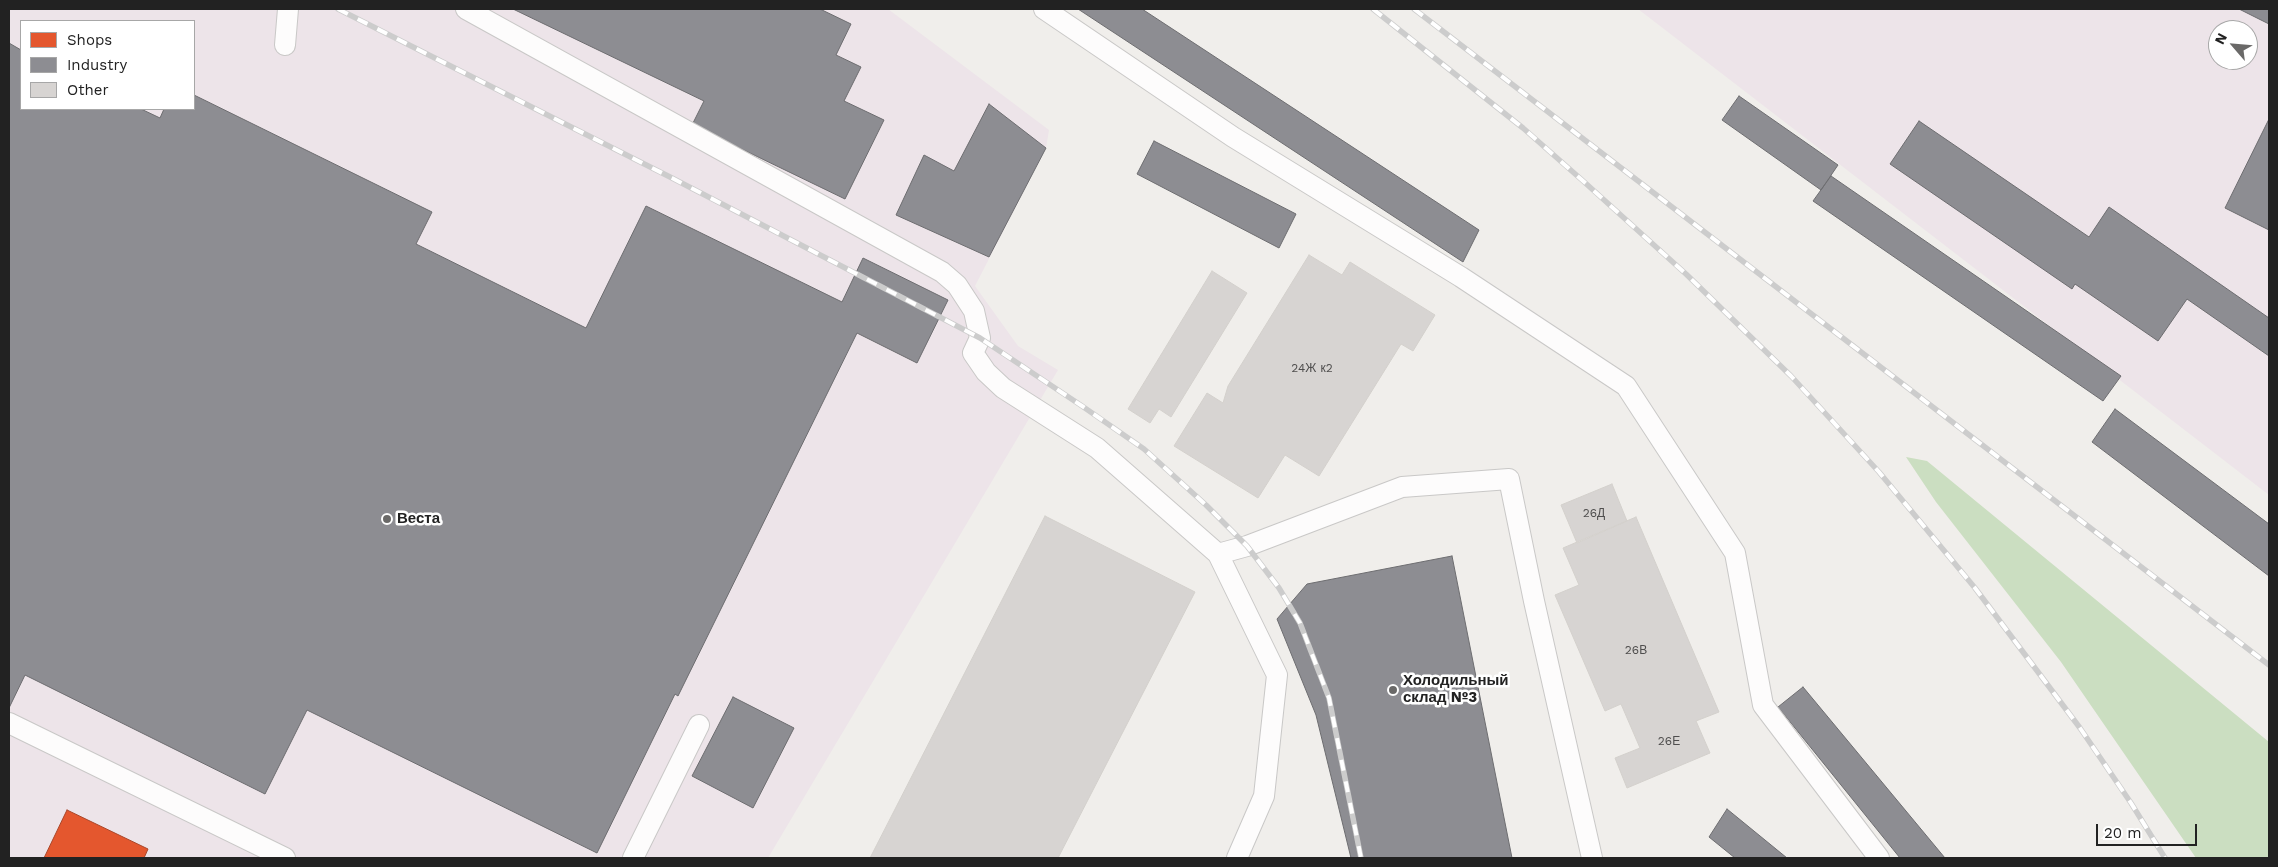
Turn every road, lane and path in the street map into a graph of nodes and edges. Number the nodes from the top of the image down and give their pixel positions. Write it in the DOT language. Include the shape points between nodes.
graph roads {
  1 [pos="288,9"];
  2 [pos="466,9"];
  3 [pos="1044,9"];
  4 [pos="285,45"];
  5 [pos="1218,554"];
  6 [pos="9,723"];
  7 [pos="699,726"];
  8 [pos="285,858"];
  9 [pos="633,858"];
  10 [pos="1237,858"];
  11 [pos="1592,858"];
  12 [pos="1879,858"];
  1 -- 4 [label="lane"];
  2 -- 5 [label="lane" via="942,272 957,285 974,311 980,338 973,354 986,372 1003,388 1097,448"];
  3 -- 12 [label="lane" via="1233,137 1461,278 1626,386 1735,553 1763,705"];
  5 -- 10 [label="lane" via="1278,675 1264,796"];
  5 -- 11 [label="lane" via="1402,487 1509,479"];
  6 -- 8 [label="lane"];
  7 -- 9 [label="lane"];
}
